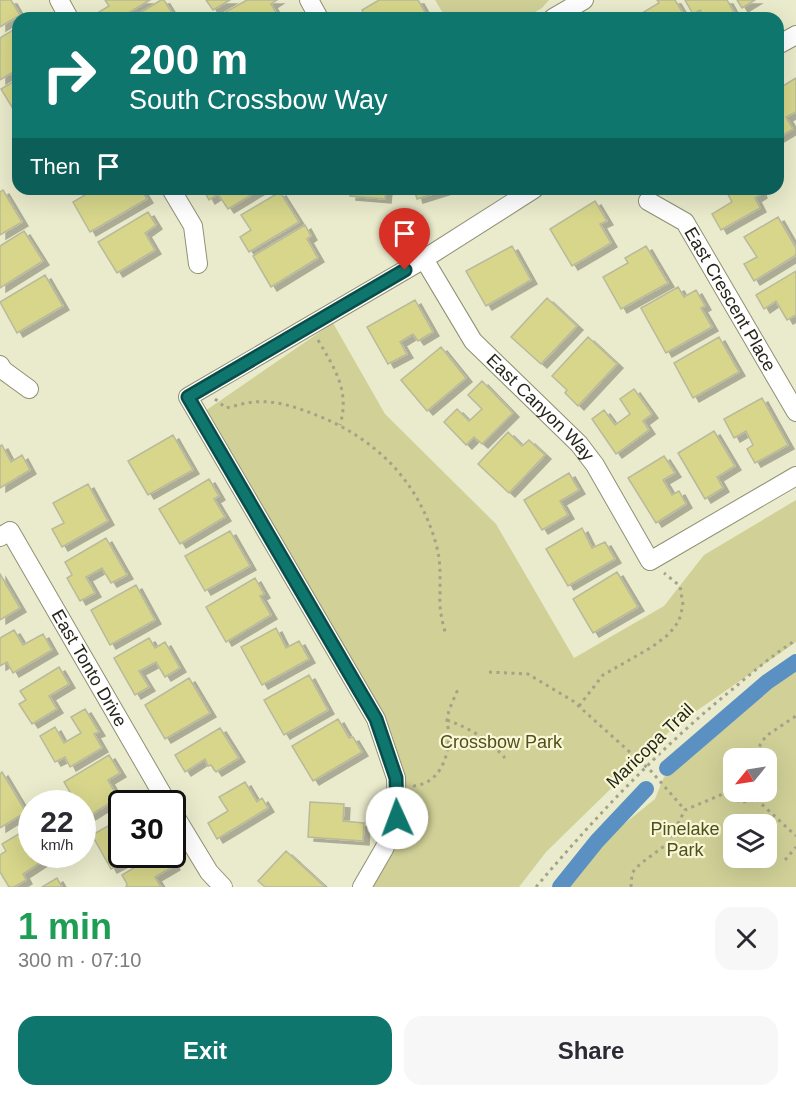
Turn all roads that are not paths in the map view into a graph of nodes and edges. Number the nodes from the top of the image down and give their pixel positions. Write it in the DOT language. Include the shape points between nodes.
graph roads {
  1 [pos="584,0"];
  2 [pos="563,12"];
  3 [pos="175,195"];
  4 [pos="525,195"];
  5 [pos="648,201"];
  6 [pos="424,259"];
  7 [pos="198,264"];
  8 [pos="0,365"];
  9 [pos="29,389"];
  10 [pos="796,412"];
  11 [pos="796,476"];
  12 [pos="5,534"];
  13 [pos="160,790"];
  14 [pos="186,834"];
  15 [pos="223,887"];
  16 [pos="362,887"];
  1 -- 2 [label="street"];
  3 -- 7 [label="street" via="193,226"];
  4 -- 6 [label="street"];
  5 -- 10 [label="street, East Crescent Place" via="685,222"];
  6 -- 11 [label="street, East Canyon Way" via="473,341 579,444 595,465 650,561"];
  6 -- 16 [label="street" via="195,393 376,719 396,778 397,818"];
  8 -- 9 [label="street"];
  12 -- 13 [label="street, East Tonto Drive"];
  14 -- 15 [label="street"];
}
